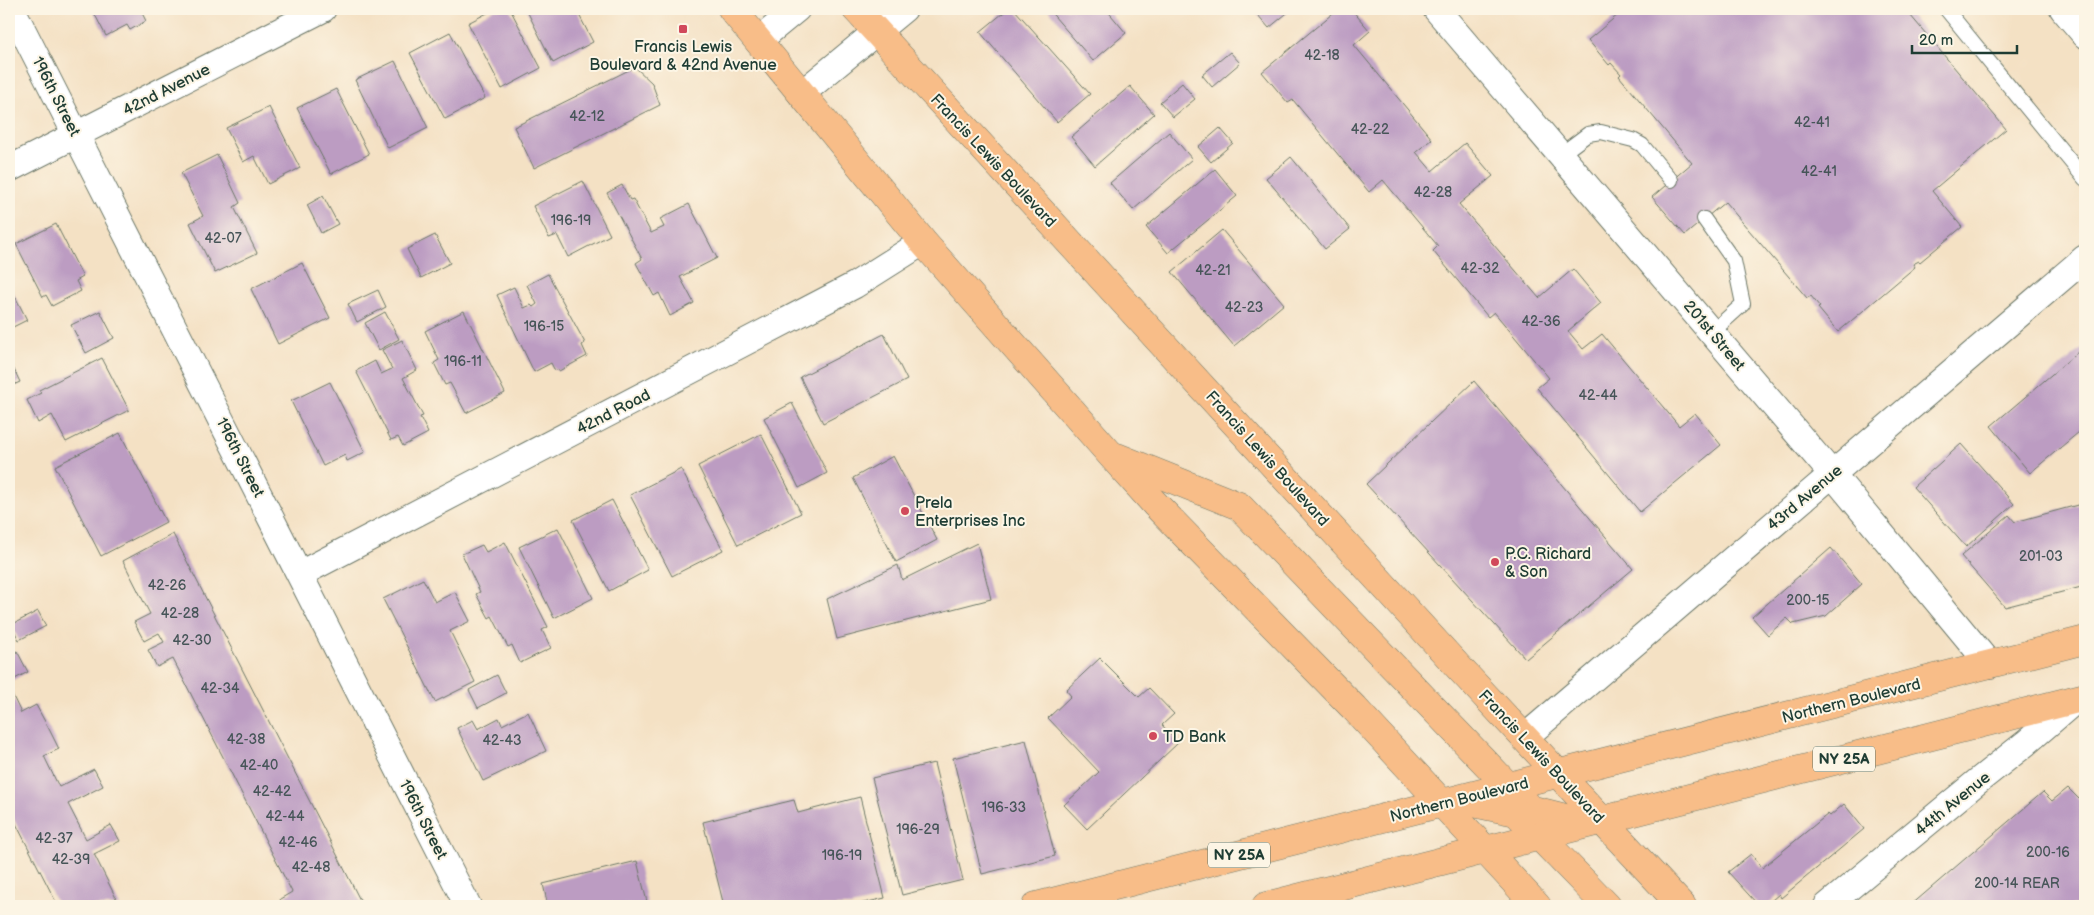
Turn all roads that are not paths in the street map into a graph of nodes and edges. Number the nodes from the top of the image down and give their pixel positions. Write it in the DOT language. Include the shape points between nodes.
graph roads {
  1 [pos="12,9"];
  2 [pos="323,9"];
  3 [pos="732,9"];
  4 [pos="797,9"];
  5 [pos="856,9"];
  6 [pos="904,9"];
  7 [pos="1436,9"];
  8 [pos="1946,9"];
  9 [pos="2063,9"];
  10 [pos="877,32"];
  11 [pos="2085,35"];
  12 [pos="758,41"];
  13 [pos="802,94"];
  14 [pos="77,134"];
  15 [pos="1560,155"];
  16 [pos="9,169"];
  17 [pos="2085,179"];
  18 [pos="1672,180"];
  19 [pos="1704,219"];
  20 [pos="923,242"];
  21 [pos="2085,258"];
  22 [pos="1712,332"];
  23 [pos="1111,455"];
  24 [pos="1832,474"];
  25 [pos="300,574"];
  26 [pos="2085,640"];
  27 [pos="1990,666"];
  28 [pos="2080,698"];
  29 [pos="1524,737"];
  30 [pos="1559,774"];
  31 [pos="1509,787"];
  32 [pos="1450,802"];
  33 [pos="1596,822"];
  34 [pos="1540,836"];
  35 [pos="1485,850"];
  36 [pos="468,906"];
  37 [pos="1036,906"];
  38 [pos="1266,906"];
  39 [pos="1537,906"];
  40 [pos="1607,906"];
  41 [pos="1682,906"];
  42 [pos="1827,906"];
  1 -- 14 [label="street, 196th Street"];
  2 -- 14 [label="street, 42nd Avenue"];
  3 -- 12 [label="main road"];
  4 -- 12 [label="street"];
  5 -- 10 [label="main road, Francis Lewis Boulevard"];
  6 -- 10 [label="street"];
  7 -- 15 [label="street, 201st Street"];
  8 -- 17 [label="lane"];
  9 -- 11 [label="street"];
  10 -- 13 [label="street"];
  10 -- 29 [label="main road, Francis Lewis Boulevard"];
  12 -- 13 [label="main road"];
  13 -- 20 [label="main road"];
  14 -- 16 [label="street, 42nd Avenue"];
  14 -- 25 [label="street, 196th Street"];
  15 -- 18 [label="lane" via="1588,134 1601,132 1633,140 1642,146"];
  15 -- 22 [label="street, 201st Street"];
  19 -- 22 [label="lane" via="1734,260 1743,304"];
  20 -- 23 [label="main road"];
  20 -- 25 [label="street, 42nd Road" via="854,285"];
  21 -- 24 [label="street, 43rd Avenue"];
  22 -- 24 [label="street, 201st Street"];
  23 -- 31 [label="main road" via="1239,506"];
  23 -- 32 [label="main road" via="1355,709"];
  24 -- 27 [label="street, 201st Street"];
  24 -- 29 [label="street, 43rd Avenue"];
  25 -- 36 [label="street, 196th Street"];
  26 -- 27 [label="main road, Northern Boulevard / NY 25A"];
  27 -- 30 [label="main road, Northern Boulevard / NY 25A"];
  28 -- 33 [label="main road, NY 25A"];
  28 -- 42 [label="street, 44th Avenue"];
  29 -- 30 [label="main road, Francis Lewis Boulevard"];
  30 -- 31 [label="main road, Northern Boulevard / NY 25A"];
  30 -- 33 [label="main road, Francis Lewis Boulevard"];
  31 -- 32 [label="main road, Northern Boulevard / NY 25A"];
  31 -- 33 [label="main road" via="1530,809"];
  32 -- 34 [label="main road" via="1516,812"];
  32 -- 35 [label="main road"];
  32 -- 37 [label="main road, Northern Boulevard / NY 25A"];
  33 -- 34 [label="main road, NY 25A"];
  33 -- 41 [label="main road, Francis Lewis Boulevard"];
  34 -- 35 [label="main road, NY 25A"];
  34 -- 40 [label="main road"];
  35 -- 38 [label="main road, NY 25A"];
  35 -- 39 [label="main road"];
}
